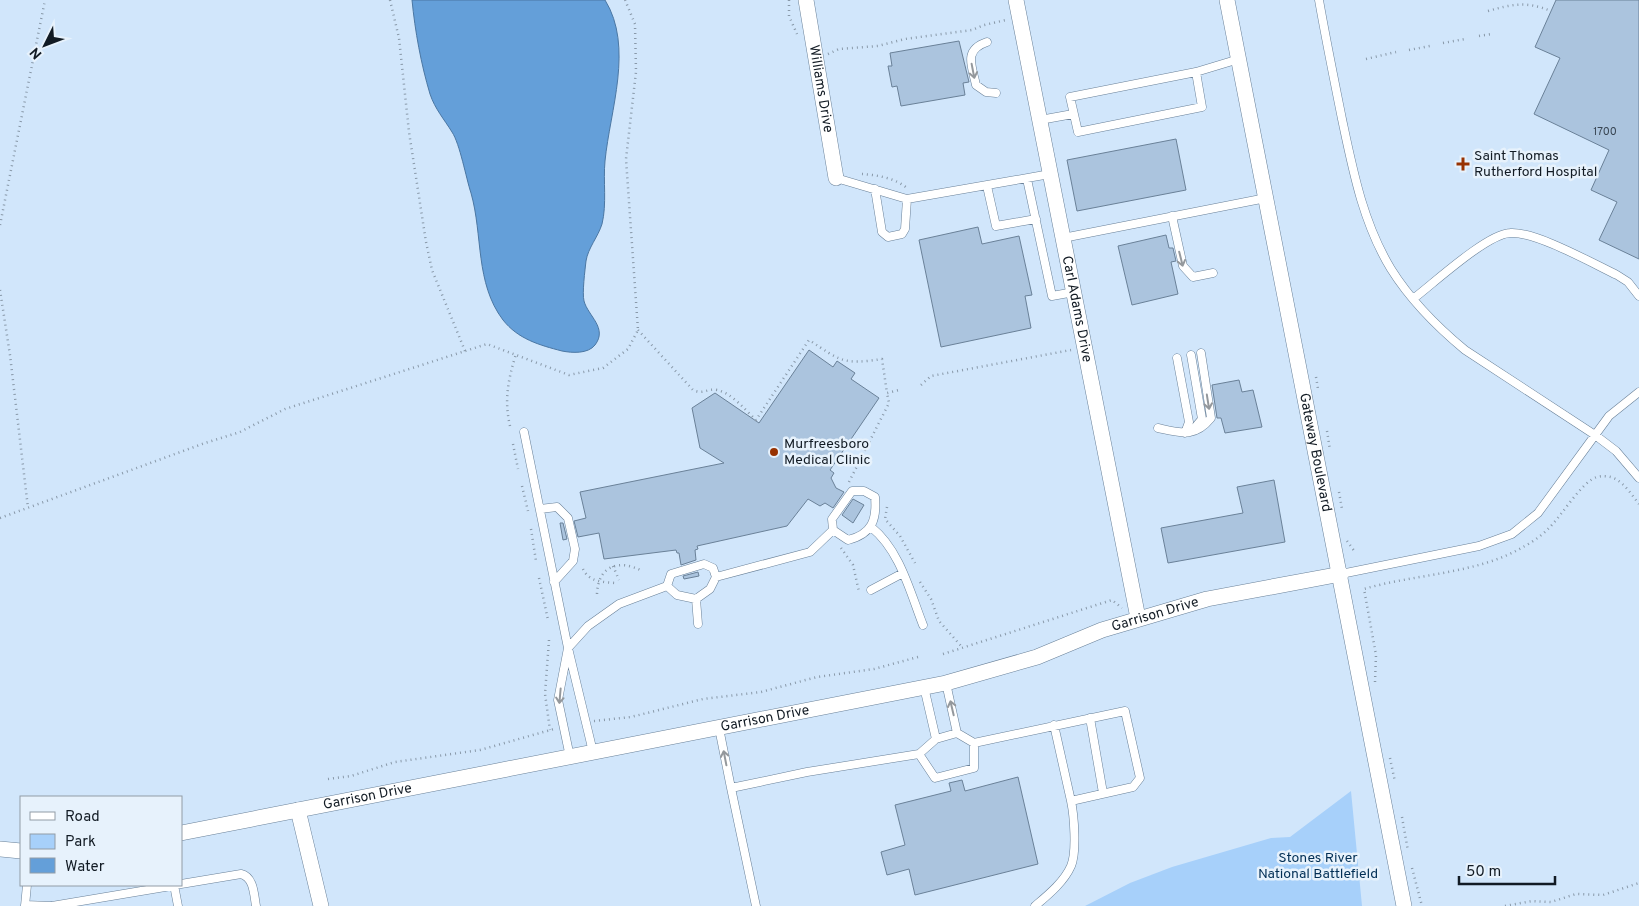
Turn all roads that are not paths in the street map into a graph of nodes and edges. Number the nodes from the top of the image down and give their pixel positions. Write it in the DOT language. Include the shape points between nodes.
graph roads {
  1 [pos="806,0"];
  2 [pos="1016,0"];
  3 [pos="1227,0"];
  4 [pos="1319,0"];
  5 [pos="987,42"];
  6 [pos="1239,59"];
  7 [pos="1196,72"];
  8 [pos="996,93"];
  9 [pos="1073,114"];
  10 [pos="1040,120"];
  11 [pos="1050,174"];
  12 [pos="836,178"];
  13 [pos="1027,179"];
  14 [pos="987,186"];
  15 [pos="875,189"];
  16 [pos="908,196"];
  17 [pos="1266,198"];
  18 [pos="1172,216"];
  19 [pos="1036,219"];
  20 [pos="1063,238"];
  21 [pos="1213,273"];
  22 [pos="1074,292"];
  23 [pos="1639,296"];
  24 [pos="1413,299"];
  25 [pos="1201,354"];
  26 [pos="1191,356"];
  27 [pos="1178,358"];
  28 [pos="1639,392"];
  29 [pos="1158,428"];
  30 [pos="524,432"];
  31 [pos="1188,432"];
  32 [pos="1595,435"];
  33 [pos="1639,478"];
  34 [pos="540,509"];
  35 [pos="871,527"];
  36 [pos="833,530"];
  37 [pos="903,572"];
  38 [pos="1341,574"];
  39 [pos="716,577"];
  40 [pos="554,582"];
  41 [pos="667,586"];
  42 [pos="871,590"];
  43 [pos="696,599"];
  44 [pos="1138,618"];
  45 [pos="698,624"];
  46 [pos="923,625"];
  47 [pos="568,648"];
  48 [pos="946,683"];
  49 [pos="924,687"];
  50 [pos="1090,718"];
  51 [pos="1054,725"];
  52 [pos="719,728"];
  53 [pos="958,733"];
  54 [pos="936,739"];
  55 [pos="974,744"];
  56 [pos="593,752"];
  57 [pos="919,754"];
  58 [pos="570,757"];
  59 [pos="731,788"];
  60 [pos="1103,793"];
  61 [pos="1071,800"];
  62 [pos="298,810"];
  63 [pos="182,833"];
  64 [pos="0,849"];
  65 [pos="20,851"];
  66 [pos="182,884"];
  67 [pos="27,886"];
  68 [pos="169,886"];
  69 [pos="175,886"];
  70 [pos="25,906"];
  71 [pos="52,906"];
  72 [pos="178,906"];
  73 [pos="256,906"];
  74 [pos="321,906"];
  75 [pos="756,906"];
  76 [pos="1035,906"];
  77 [pos="1404,906"];
  1 -- 12 [label="street, Williams Drive"];
  2 -- 10 [label="street, Carl Adams Drive"];
  3 -- 6 [label="street, Gateway Boulevard"];
  4 -- 24 [label="lane" via="1358,192 1383,254"];
  5 -- 8 [label="lane, one-way" via="976,46 972,52 974,76 976,85 986,92"];
  6 -- 7 [label="lane"];
  6 -- 17 [label="street, Gateway Boulevard"];
  7 -- 9 [label="lane" via="1070,97"];
  7 -- 9 [label="lane" via="1202,107 1078,132"];
  9 -- 10 [label="lane"];
  10 -- 11 [label="street, Carl Adams Drive"];
  11 -- 13 [label="lane"];
  11 -- 20 [label="street, Carl Adams Drive"];
  12 -- 15 [label="lane"];
  13 -- 14 [label="lane"];
  13 -- 19 [label="lane"];
  14 -- 16 [label="lane"];
  14 -- 19 [label="lane" via="996,226"];
  15 -- 16 [label="lane"];
  15 -- 16 [label="lane" via="882,232 888,237 902,234 905,229"];
  17 -- 18 [label="lane"];
  17 -- 38 [label="street, Gateway Boulevard"];
  18 -- 20 [label="lane"];
  18 -- 21 [label="lane, one-way" via="1186,273 1193,277"];
  19 -- 22 [label="lane" via="1052,296"];
  20 -- 22 [label="street, Carl Adams Drive"];
  22 -- 44 [label="street, Carl Adams Drive"];
  23 -- 24 [label="lane" via="1628,282 1617,275 1528,234 1509,232 1485,243"];
  24 -- 32 [label="lane" via="1465,350"];
  25 -- 31 [label="lane, one-way" via="1210,418 1202,429"];
  26 -- 31 [label="lane" via="1202,419"];
  27 -- 31 [label="lane"];
  28 -- 32 [label="lane" via="1609,416"];
  29 -- 31 [label="lane"];
  30 -- 34 [label="lane"];
  32 -- 33 [label="lane" via="1616,451"];
  32 -- 38 [label="lane" via="1538,513 1512,534 1480,546"];
  34 -- 40 [label="lane"];
  34 -- 40 [label="lane" via="557,507 568,518 575,549 573,561"];
  35 -- 36 [label="lane" via="860,537 848,540"];
  35 -- 36 [label="lane" via="876,512 874,497 864,491 852,491 832,519"];
  35 -- 37 [label="lane" via="880,535"];
  36 -- 39 [label="lane" via="810,552"];
  37 -- 42 [label="lane"];
  37 -- 46 [label="lane"];
  38 -- 44 [label="street, Garrison Drive" via="1207,599"];
  38 -- 77 [label="street, Gateway Boulevard"];
  39 -- 41 [label="lane" via="713,568 704,564 671,574"];
  39 -- 43 [label="lane" via="710,589"];
  40 -- 47 [label="lane"];
  41 -- 43 [label="lane" via="677,595"];
  41 -- 47 [label="lane" via="620,604 588,626"];
  43 -- 45 [label="lane"];
  44 -- 48 [label="street, Garrison Drive" via="1037,657"];
  47 -- 56 [label="lane"];
  47 -- 58 [label="lane, one-way" via="558,700"];
  48 -- 49 [label="street, Garrison Drive"];
  53 -- 48 [label="lane, one-way"];
  49 -- 52 [label="street, Garrison Drive"];
  49 -- 54 [label="lane"];
  50 -- 51 [label="lane"];
  50 -- 60 [label="lane"];
  50 -- 60 [label="lane" via="1125,712 1140,778 1133,787"];
  51 -- 55 [label="lane"];
  51 -- 61 [label="lane"];
  52 -- 56 [label="street, Garrison Drive"];
  59 -- 52 [label="lane, one-way"];
  53 -- 54 [label="lane"];
  53 -- 55 [label="lane"];
  54 -- 57 [label="lane"];
  55 -- 57 [label="lane" via="974,768 935,778"];
  56 -- 58 [label="street, Garrison Drive"];
  57 -- 59 [label="lane"];
  58 -- 62 [label="street, Garrison Drive"];
  59 -- 75 [label="lane"];
  60 -- 61 [label="lane"];
  61 -- 76 [label="lane" via="1075,820 1072,865 1052,892"];
  62 -- 63 [label="street, Garrison Drive"];
  62 -- 74 [label="street"];
  64 -- 65 [label="street"];
  66 -- 73 [label="lane" via="247,875"];
  67 -- 70 [label="lane"];
  68 -- 71 [label="lane"];
  69 -- 72 [label="lane"];
  70 -- 71 [label="lane"];
}
